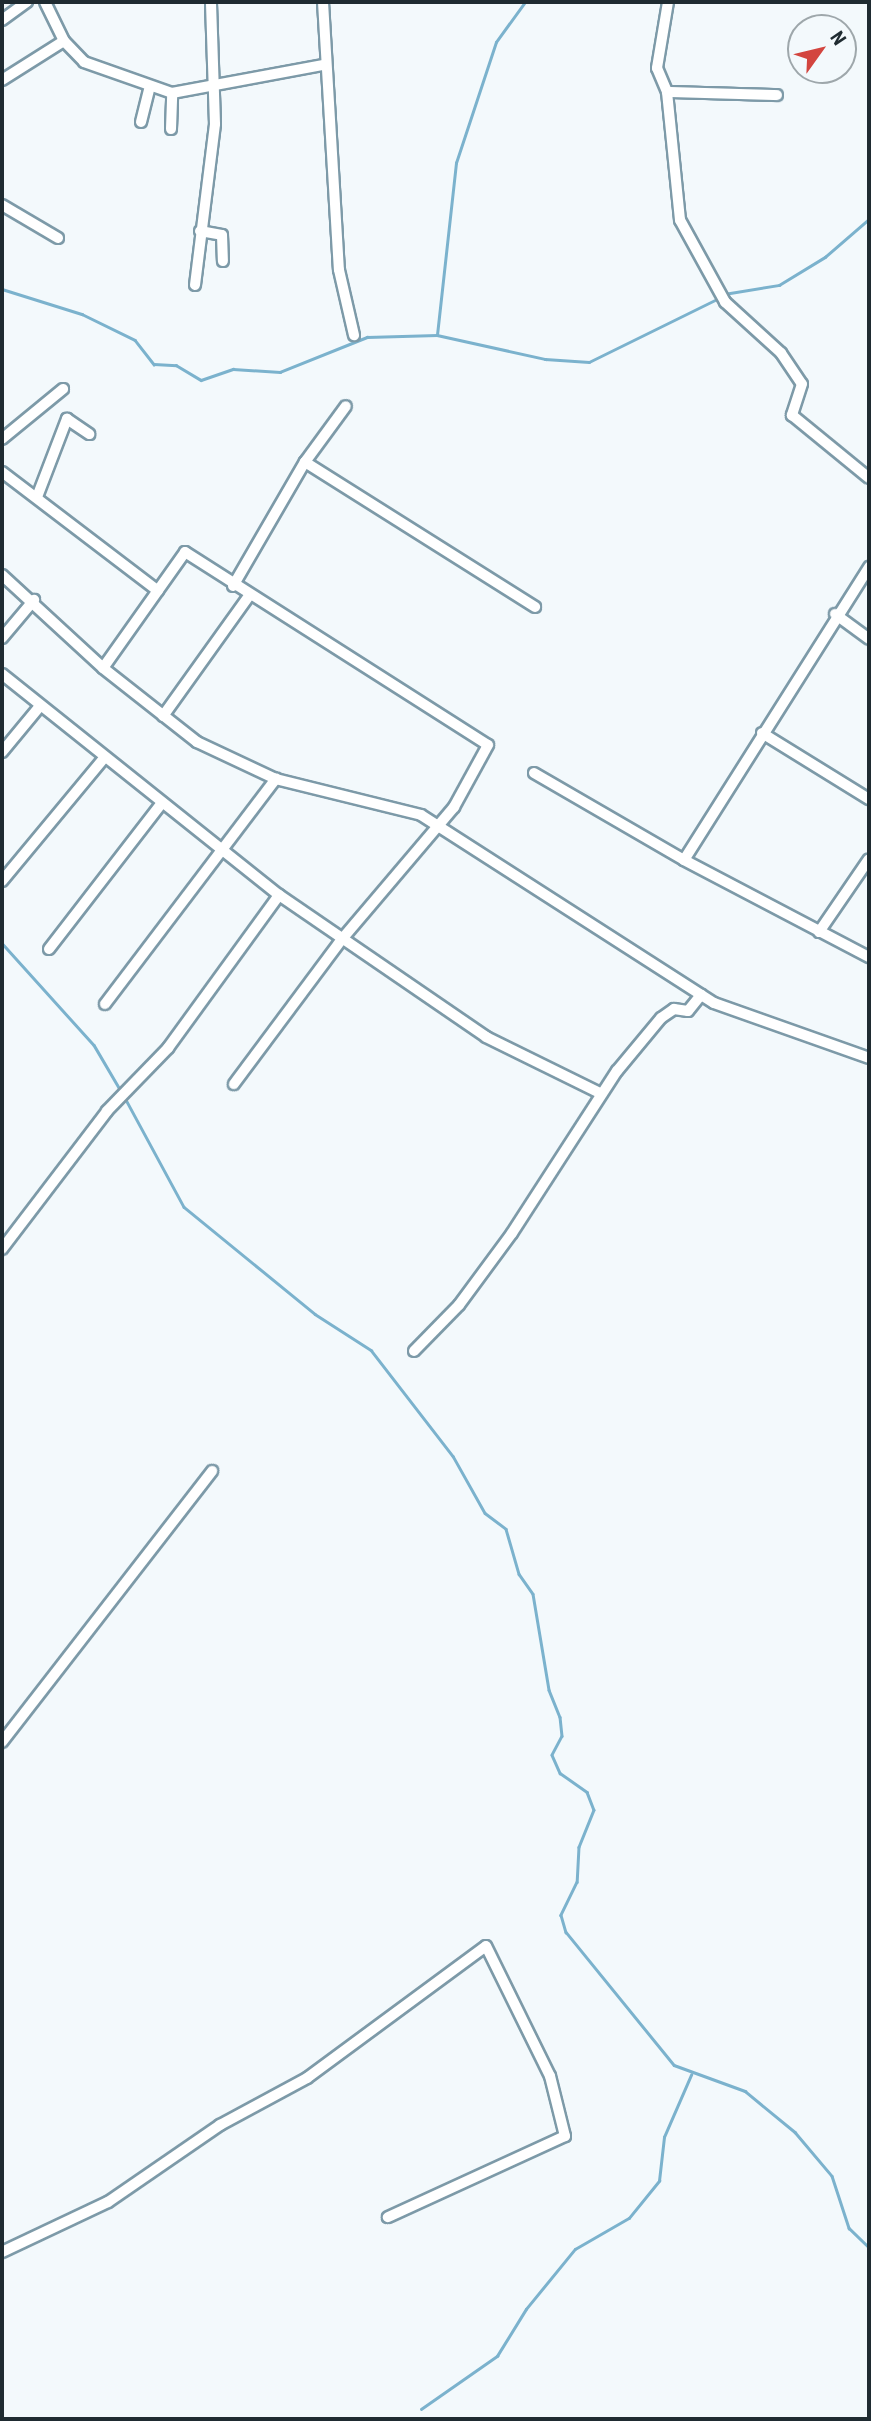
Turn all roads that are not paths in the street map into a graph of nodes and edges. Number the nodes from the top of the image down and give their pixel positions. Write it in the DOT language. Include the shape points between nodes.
graph roads {
  1 [pos="27,2"];
  2 [pos="45,2"];
  3 [pos="211,2"];
  4 [pos="323,2"];
  5 [pos="668,2"];
  6 [pos="2,20"];
  7 [pos="65,41"];
  8 [pos="323,65"];
  9 [pos="2,80"];
  10 [pos="211,86"];
  11 [pos="150,88"];
  12 [pos="667,92"];
  13 [pos="172,93"];
  14 [pos="777,94"];
  15 [pos="141,122"];
  16 [pos="171,128"];
  17 [pos="2,205"];
  18 [pos="200,231"];
  19 [pos="58,238"];
  20 [pos="223,261"];
  21 [pos="195,285"];
  22 [pos="354,335"];
  23 [pos="63,389"];
  24 [pos="346,406"];
  25 [pos="89,434"];
  26 [pos="2,439"];
  27 [pos="305,462"];
  28 [pos="2,472"];
  29 [pos="869,478"];
  30 [pos="37,498"];
  31 [pos="869,566"];
  32 [pos="2,575"];
  33 [pos="233,586"];
  34 [pos="158,591"];
  35 [pos="248,596"];
  36 [pos="34,600"];
  37 [pos="535,607"];
  38 [pos="835,614"];
  39 [pos="2,638"];
  40 [pos="869,639"];
  41 [pos="103,668"];
  42 [pos="2,674"];
  43 [pos="40,706"];
  44 [pos="163,716"];
  45 [pos="762,733"];
  46 [pos="2,752"];
  47 [pos="104,758"];
  48 [pos="534,773"];
  49 [pos="276,779"];
  50 [pos="869,799"];
  51 [pos="162,803"];
  52 [pos="439,823"];
  53 [pos="226,848"];
  54 [pos="869,859"];
  55 [pos="684,860"];
  56 [pos="2,881"];
  57 [pos="279,895"];
  58 [pos="819,932"];
  59 [pos="342,939"];
  60 [pos="49,949"];
  61 [pos="869,957"];
  62 [pos="701,995"];
  63 [pos="105,1004"];
  64 [pos="869,1058"];
  65 [pos="234,1084"];
  66 [pos="600,1093"];
  67 [pos="2,1249"];
  68 [pos="414,1351"];
  69 [pos="212,1471"];
  70 [pos="2,1742"];
  71 [pos="388,2217"];
  72 [pos="2,2252"];
  1 -- 6 [label="street"];
  2 -- 7 [label="street"];
  3 -- 10 [label="street"];
  4 -- 8 [label="street"];
  5 -- 12 [label="street" via="657,68"];
  7 -- 9 [label="street"];
  7 -- 11 [label="street" via="84,62"];
  8 -- 10 [label="street"];
  8 -- 22 [label="street" via="336,178 339,270"];
  10 -- 13 [label="street"];
  10 -- 18 [label="street" via="215,124"];
  11 -- 13 [label="street"];
  11 -- 15 [label="street"];
  12 -- 14 [label="street"];
  12 -- 29 [label="street" via="680,220 724,302 781,353 802,384 792,415"];
  13 -- 16 [label="street"];
  17 -- 19 [label="street"];
  18 -- 20 [label="street" via="222,235"];
  18 -- 21 [label="street"];
  23 -- 26 [label="street"];
  24 -- 27 [label="street"];
  25 -- 30 [label="street" via="67,419"];
  27 -- 33 [label="street"];
  27 -- 37 [label="street"];
  28 -- 30 [label="street"];
  30 -- 34 [label="street"];
  31 -- 38 [label="street"];
  32 -- 36 [label="street"];
  33 -- 34 [label="street" via="185,552"];
  33 -- 35 [label="street"];
  34 -- 41 [label="street"];
  35 -- 44 [label="street"];
  35 -- 52 [label="street" via="488,746"];
  36 -- 39 [label="street"];
  36 -- 41 [label="street"];
  38 -- 40 [label="street"];
  38 -- 45 [label="street"];
  41 -- 44 [label="street"];
  42 -- 43 [label="street"];
  43 -- 46 [label="street"];
  43 -- 47 [label="street"];
  44 -- 49 [label="street" via="208,748"];
  45 -- 50 [label="street"];
  45 -- 55 [label="street"];
  47 -- 51 [label="street"];
  47 -- 56 [label="street"];
  48 -- 55 [label="street"];
  49 -- 52 [label="street"];
  49 -- 53 [label="street"];
  51 -- 53 [label="street"];
  51 -- 60 [label="street"];
  52 -- 59 [label="street"];
  52 -- 62 [label="street"];
  53 -- 57 [label="street"];
  53 -- 63 [label="street"];
  54 -- 58 [label="street"];
  55 -- 58 [label="street"];
  57 -- 59 [label="street"];
  57 -- 67 [label="street" via="168,1048 107,1111"];
  58 -- 61 [label="street"];
  59 -- 65 [label="street"];
  59 -- 66 [label="street" via="486,1037"];
  62 -- 64 [label="street" via="755,1020"];
  62 -- 66 [label="street" via="688,1011 674,1009 661,1017"];
  66 -- 68 [label="street" via="512,1233 458,1305"];
  69 -- 70 [label="street"];
  71 -- 72 [label="street" via="565,2136 550,2076 486,1946 307,2078 220,2125 108,2202"];
}
